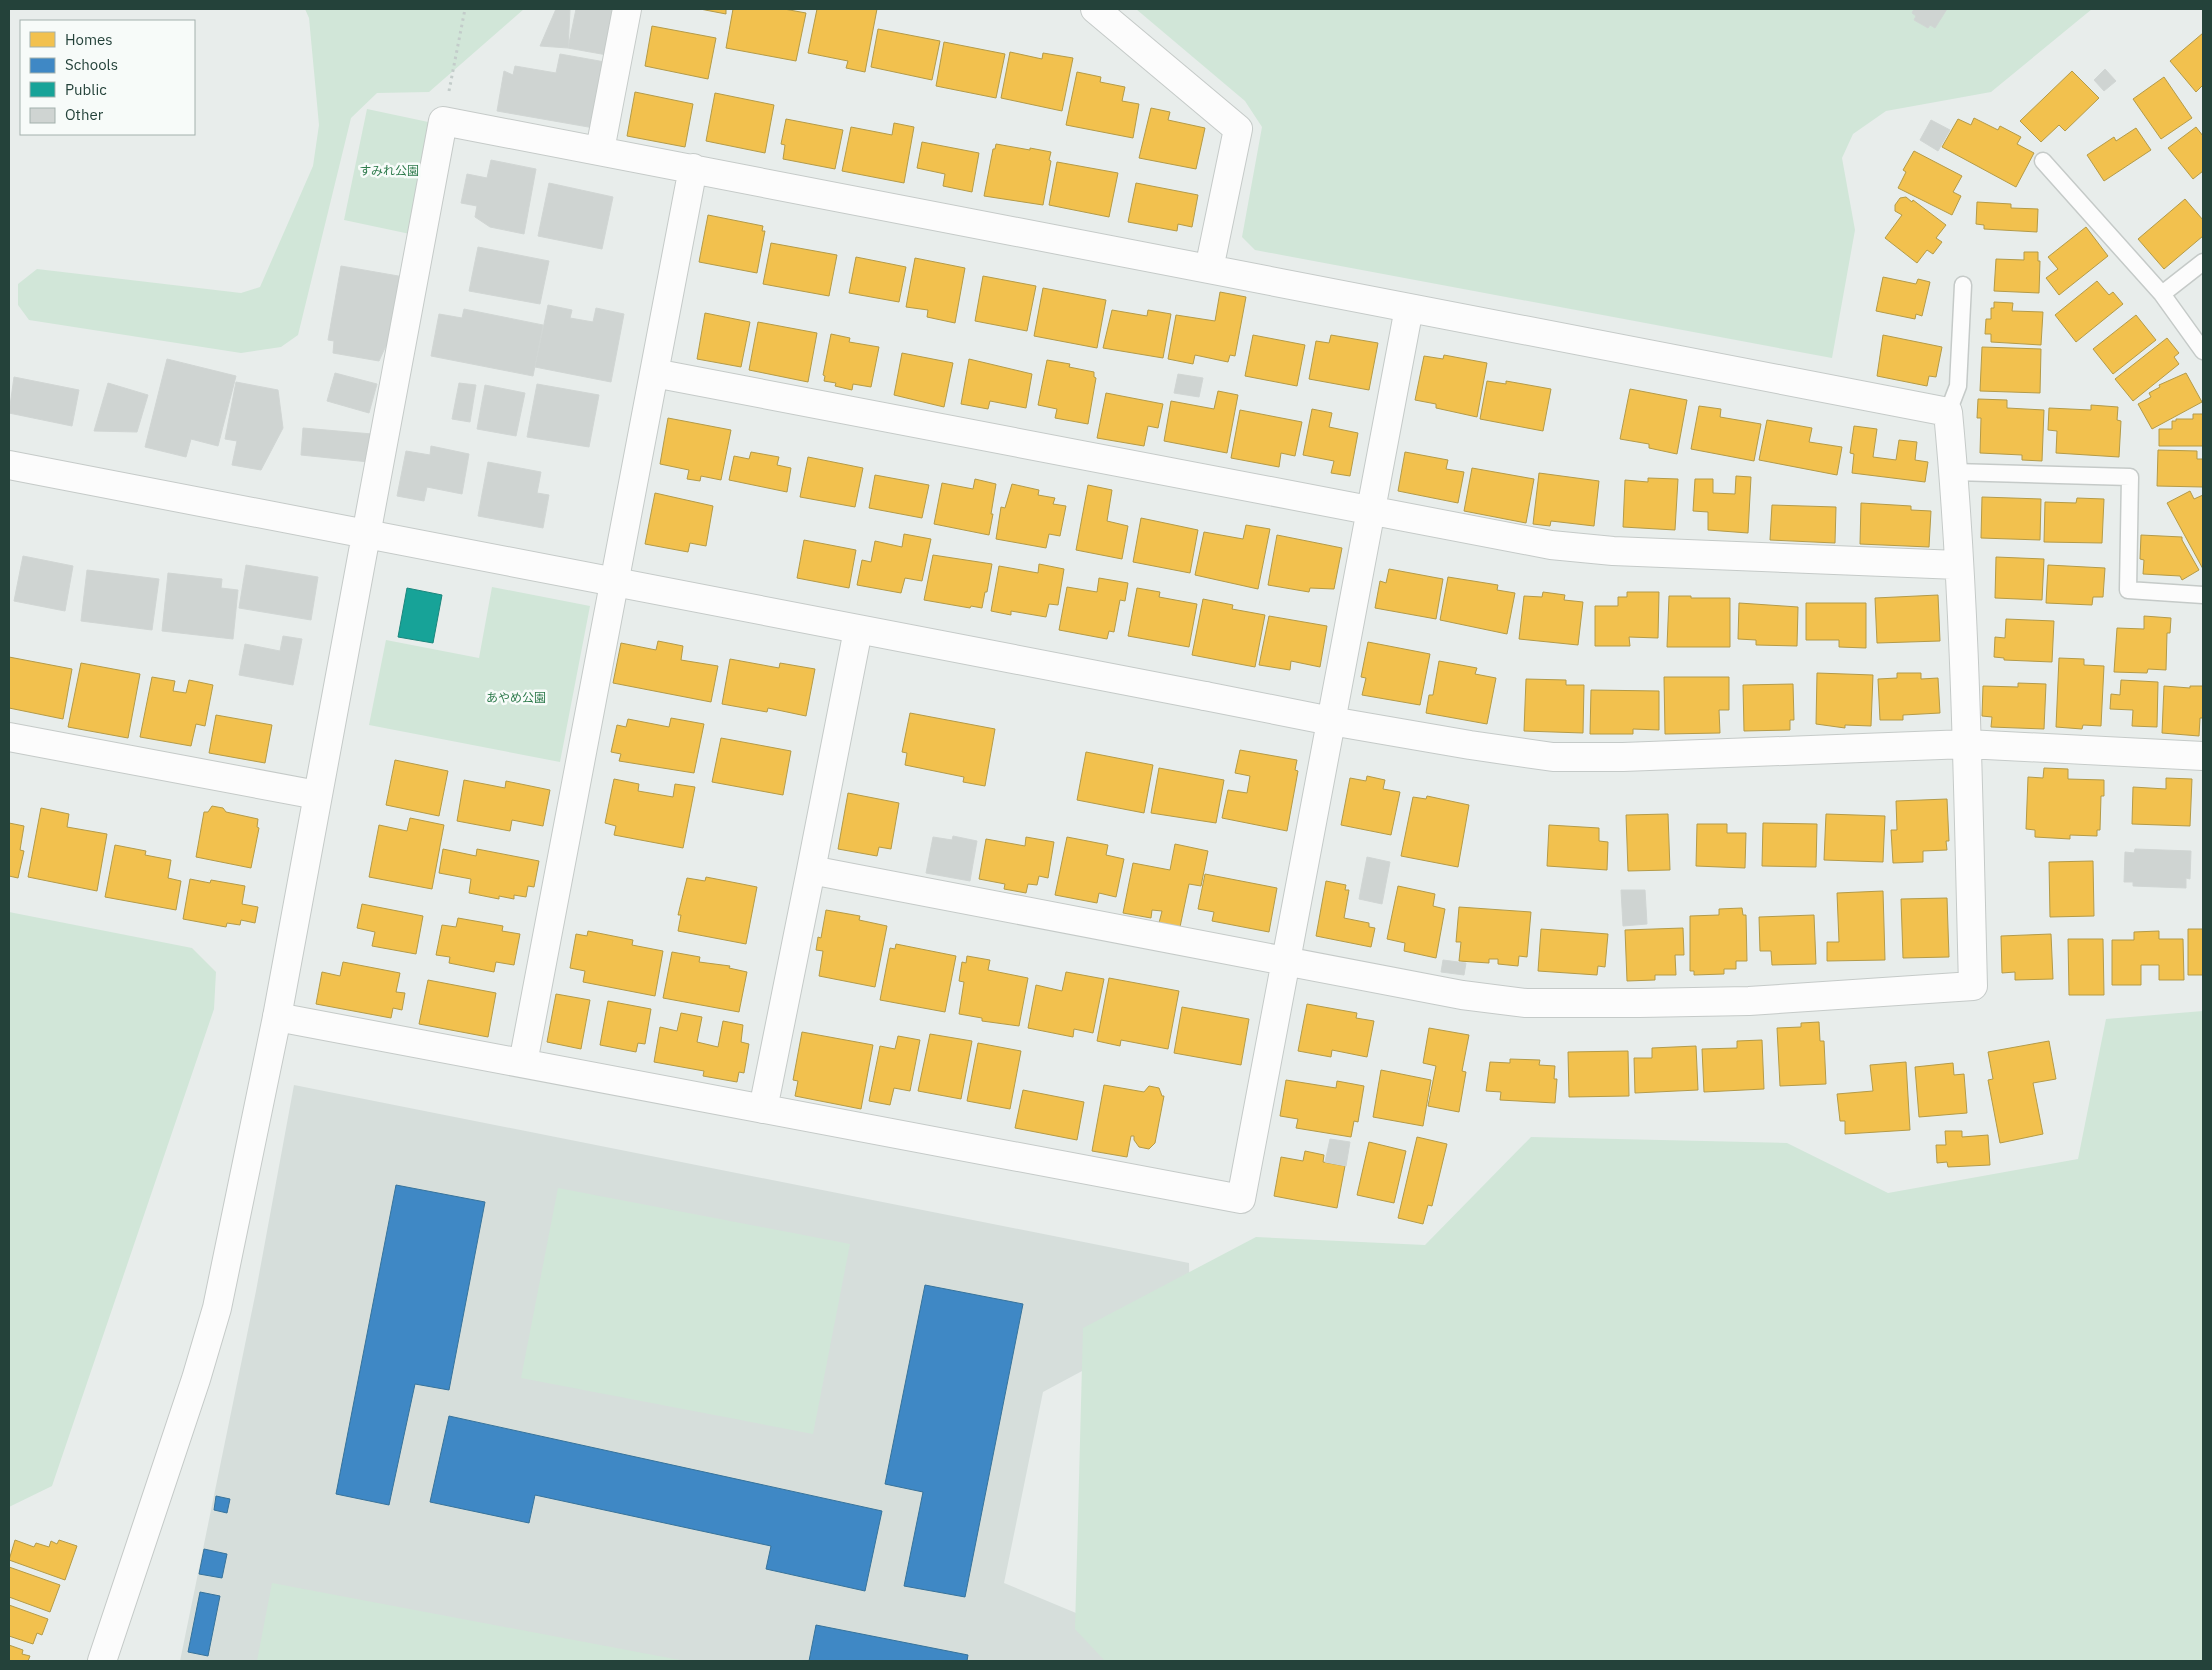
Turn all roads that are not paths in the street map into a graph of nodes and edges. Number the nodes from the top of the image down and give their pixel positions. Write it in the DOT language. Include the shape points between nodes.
graph roads {
  1 [pos="627,9"];
  2 [pos="1095,9"];
  3 [pos="600,150"];
  4 [pos="2043,161"];
  5 [pos="693,168"];
  6 [pos="2203,262"];
  7 [pos="1209,269"];
  8 [pos="1963,285"];
  9 [pos="2162,294"];
  10 [pos="1409,308"];
  11 [pos="2203,351"];
  12 [pos="654,373"];
  13 [pos="1948,412"];
  14 [pos="9,465"];
  15 [pos="1954,472"];
  16 [pos="1371,511"];
  17 [pos="366,534"];
  18 [pos="1958,565"];
  19 [pos="614,583"];
  20 [pos="2203,595"];
  21 [pos="858,630"];
  22 [pos="1331,721"];
  23 [pos="9,738"];
  24 [pos="1967,744"];
  25 [pos="2203,756"];
  26 [pos="317,795"];
  27 [pos="811,870"];
  28 [pos="1286,962"];
  29 [pos="277,1017"];
  30 [pos="522,1063"];
  31 [pos="763,1109"];
  32 [pos="102,1661"];
  1 -- 3 [label="street"];
  2 -- 7 [label="street" via="1238,129"];
  3 -- 5 [label="street"];
  3 -- 17 [label="street" via="443,121"];
  4 -- 9 [label="lane"];
  5 -- 7 [label="street"];
  5 -- 12 [label="street"];
  6 -- 9 [label="lane"];
  7 -- 10 [label="street"];
  8 -- 13 [label="lane" via="1958,386"];
  9 -- 11 [label="lane"];
  10 -- 13 [label="street"];
  10 -- 16 [label="street"];
  12 -- 16 [label="street"];
  12 -- 19 [label="street"];
  13 -- 15 [label="street"];
  14 -- 17 [label="street"];
  15 -- 18 [label="street"];
  15 -- 20 [label="lane" via="2130,477 2128,590"];
  16 -- 18 [label="street" via="1551,545"];
  16 -- 22 [label="street"];
  17 -- 19 [label="street"];
  17 -- 26 [label="street"];
  18 -- 24 [label="street"];
  19 -- 21 [label="street"];
  19 -- 30 [label="street"];
  21 -- 22 [label="street"];
  21 -- 27 [label="street"];
  22 -- 24 [label="street" via="1553,757 1633,757"];
  22 -- 28 [label="street"];
  23 -- 26 [label="street"];
  24 -- 25 [label="street"];
  24 -- 28 [label="street" via="1973,986 1749,1000 1526,1003"];
  26 -- 29 [label="street"];
  27 -- 28 [label="street"];
  27 -- 31 [label="street"];
  28 -- 31 [label="street" via="1241,1199"];
  29 -- 30 [label="street"];
  29 -- 32 [label="street" via="217,1308"];
  30 -- 31 [label="street"];
}
